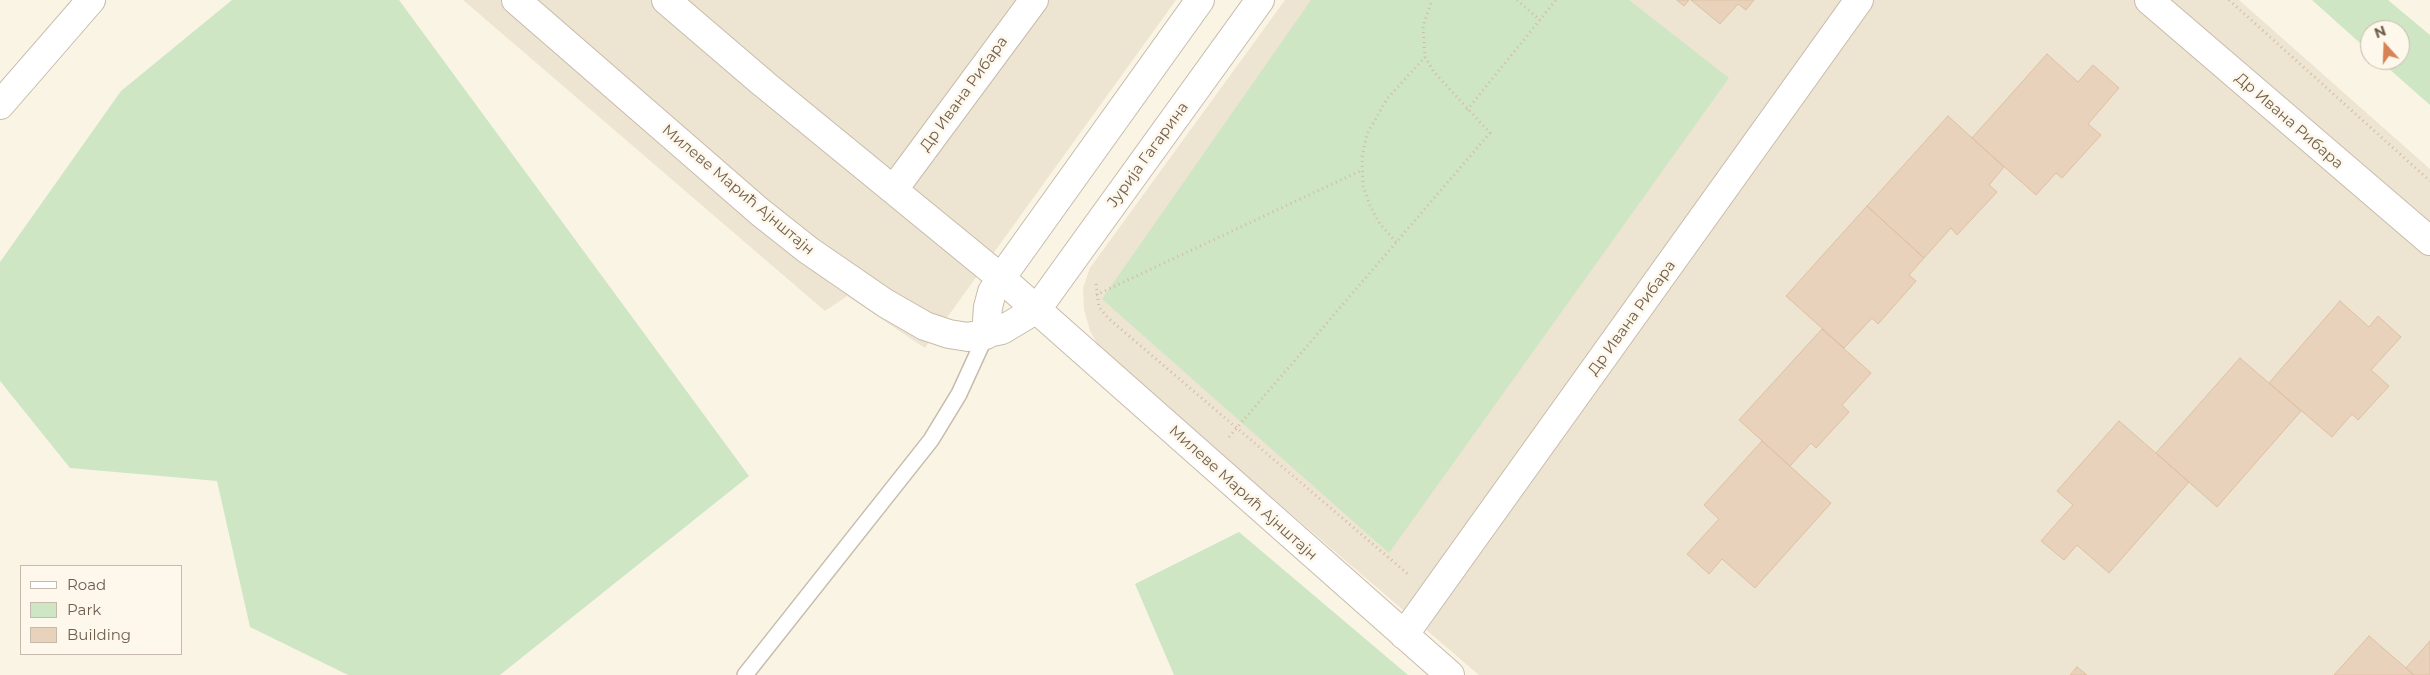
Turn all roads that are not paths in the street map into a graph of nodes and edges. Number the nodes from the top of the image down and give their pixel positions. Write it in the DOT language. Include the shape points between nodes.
graph roads {
  1 [pos="91,0"];
  2 [pos="516,0"];
  3 [pos="666,0"];
  4 [pos="1034,0"];
  5 [pos="1200,0"];
  6 [pos="1260,0"];
  7 [pos="1859,0"];
  8 [pos="2149,0"];
  9 [pos="0,105"];
  10 [pos="894,189"];
  11 [pos="2430,241"];
  12 [pos="1001,278"];
  13 [pos="1037,310"];
  14 [pos="986,335"];
  15 [pos="1404,635"];
  16 [pos="745,675"];
  17 [pos="1450,675"];
  1 -- 9 [label="street"];
  2 -- 14 [label="street, Милеве Марић Ајнштајн" via="760,212 850,280 925,326 968,337"];
  3 -- 10 [label="street, Милеве Марић Ајнштајн"];
  4 -- 10 [label="street, Др Ивана Рибара"];
  5 -- 12 [label="street"];
  6 -- 13 [label="street, Јурија Гагарина"];
  7 -- 15 [label="street, Др Ивана Рибара"];
  8 -- 11 [label="street, Др Ивана Рибара"];
  10 -- 12 [label="street, Милеве Марић Ајнштајн"];
  12 -- 13 [label="street, Милеве Марић Ајнштајн"];
  12 -- 14 [label="street" via="988,306"];
  13 -- 14 [label="street, Милеве Марић Ајнштајн" via="1017,323"];
  13 -- 15 [label="street, Милеве Марић Ајнштајн"];
  14 -- 16 [label="lane" via="959,394 931,440"];
  15 -- 17 [label="street, Милеве Марић Ајнштајн"];
}
